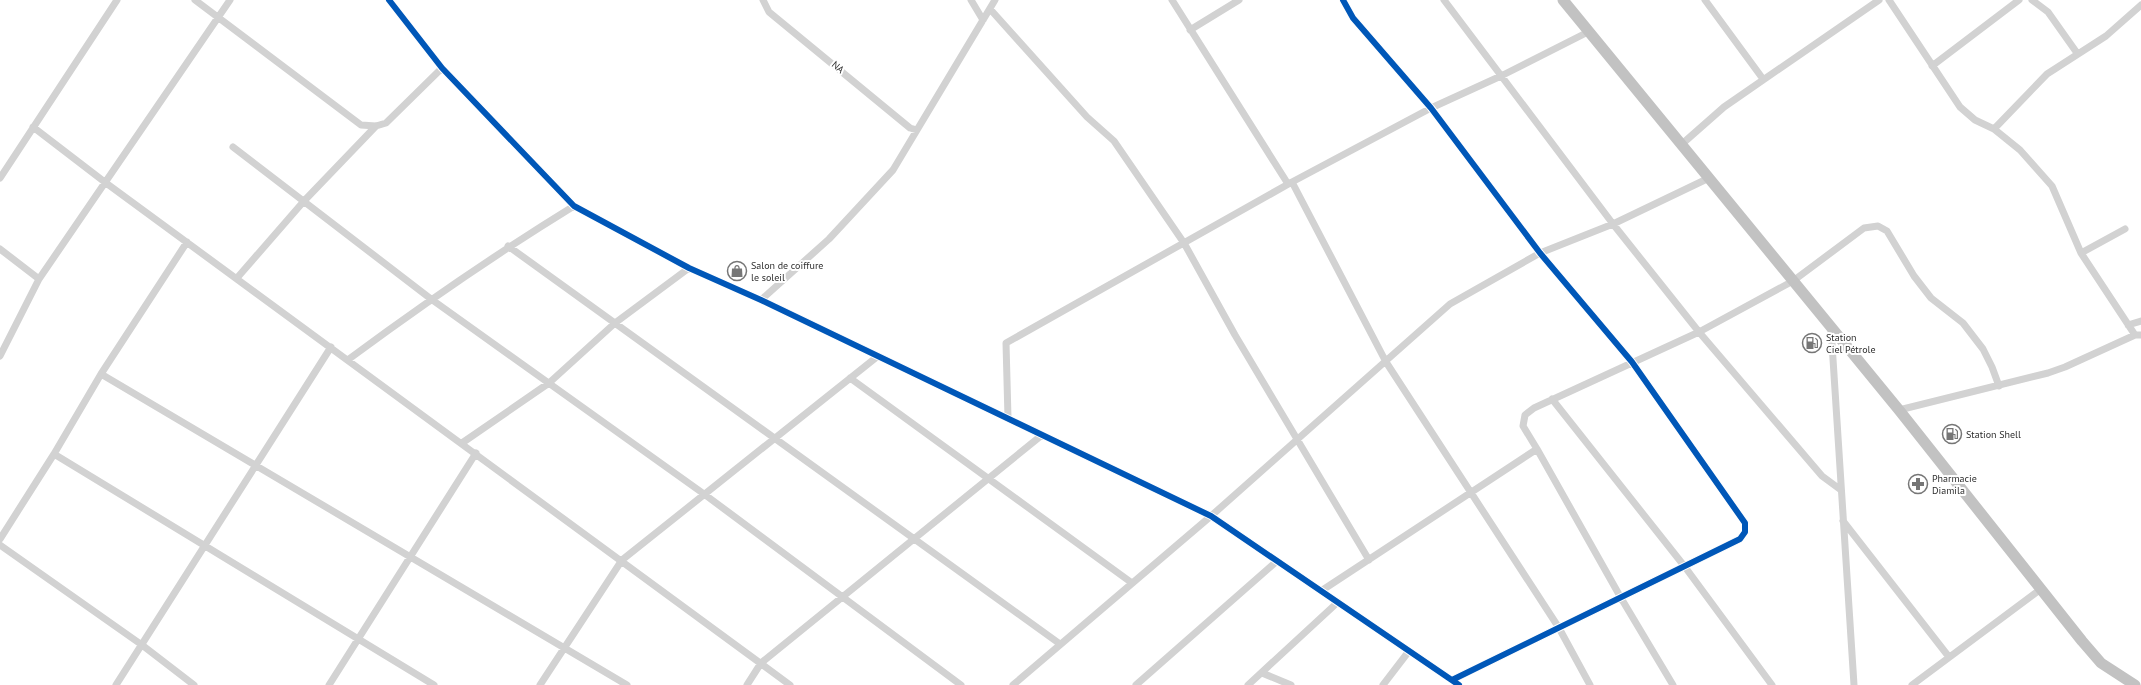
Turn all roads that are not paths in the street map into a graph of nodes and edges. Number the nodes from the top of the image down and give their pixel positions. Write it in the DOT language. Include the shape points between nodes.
graph roads {
  1 [pos="117,0"];
  2 [pos="196,0"];
  3 [pos="230,0"];
  4 [pos="389,0"];
  5 [pos="763,0"];
  6 [pos="972,0"];
  7 [pos="995,0"];
  8 [pos="1172,0"];
  9 [pos="1240,0"];
  10 [pos="1343,0"];
  11 [pos="1444,0"];
  12 [pos="1563,0"];
  13 [pos="1705,0"];
  14 [pos="1880,0"];
  15 [pos="1889,0"];
  16 [pos="2019,0"];
  17 [pos="2032,0"];
  18 [pos="2138,0"];
  19 [pos="2141,5"];
  20 [pos="990,9"];
  21 [pos="219,18"];
  22 [pos="983,20"];
  23 [pos="1190,30"];
  24 [pos="1588,32"];
  25 [pos="2077,53"];
  26 [pos="1932,66"];
  27 [pos="442,68"];
  28 [pos="1501,76"];
  29 [pos="1763,79"];
  30 [pos="1430,108"];
  31 [pos="376,126"];
  32 [pos="33,127"];
  33 [pos="1994,129"];
  34 [pos="917,130"];
  35 [pos="1682,144"];
  36 [pos="233,147"];
  37 [pos="0,178"];
  38 [pos="1709,178"];
  39 [pos="106,183"];
  40 [pos="1290,183"];
  41 [pos="304,201"];
  42 [pos="574,206"];
  43 [pos="1613,224"];
  44 [pos="2125,229"];
  45 [pos="187,242"];
  46 [pos="1184,243"];
  47 [pos="508,246"];
  48 [pos="0,249"];
  49 [pos="1540,253"];
  50 [pos="2081,253"];
  51 [pos="689,268"];
  52 [pos="237,278"];
  53 [pos="39,280"];
  54 [pos="1793,281"];
  55 [pos="431,299"];
  56 [pos="761,300"];
  57 [pos="2141,321"];
  58 [pos="615,323"];
  59 [pos="2128,325"];
  60 [pos="1831,328"];
  61 [pos="1699,332"];
  62 [pos="2138,335"];
  63 [pos="331,347"];
  64 [pos="0,356"];
  65 [pos="878,356"];
  66 [pos="349,360"];
  67 [pos="1386,362"];
  68 [pos="1632,362"];
  69 [pos="101,374"];
  70 [pos="850,378"];
  71 [pos="549,383"];
  72 [pos="1999,386"];
  73 [pos="1552,399"];
  74 [pos="1898,410"];
  75 [pos="1008,418"];
  76 [pos="1042,435"];
  77 [pos="775,438"];
  78 [pos="1298,439"];
  79 [pos="462,443"];
  80 [pos="1537,449"];
  81 [pos="476,453"];
  82 [pos="54,454"];
  83 [pos="256,465"];
  84 [pos="989,479"];
  85 [pos="1841,490"];
  86 [pos="1472,492"];
  87 [pos="704,494"];
  88 [pos="1211,516"];
  89 [pos="1843,521"];
  90 [pos="0,539"];
  91 [pos="915,539"];
  92 [pos="0,544"];
  93 [pos="205,546"];
  94 [pos="410,557"];
  95 [pos="622,560"];
  96 [pos="1369,560"];
  97 [pos="1277,561"];
  98 [pos="1685,567"];
  99 [pos="1132,583"];
  100 [pos="2041,589"];
  101 [pos="1321,591"];
  102 [pos="844,598"];
  103 [pos="1621,598"];
  104 [pos="1338,602"];
  105 [pos="1559,628"];
  106 [pos="358,639"];
  107 [pos="1060,644"];
  108 [pos="142,645"];
  109 [pos="564,648"];
  110 [pos="1409,651"];
  111 [pos="1949,657"];
  112 [pos="761,663"];
  113 [pos="1262,673"];
  114 [pos="1452,680"];
  115 [pos="116,685"];
  116 [pos="194,685"];
  117 [pos="329,685"];
  118 [pos="434,685"];
  119 [pos="540,685"];
  120 [pos="627,685"];
  121 [pos="747,685"];
  122 [pos="790,685"];
  123 [pos="961,685"];
  124 [pos="1013,685"];
  125 [pos="1136,685"];
  126 [pos="1248,685"];
  127 [pos="1291,685"];
  128 [pos="1383,685"];
  129 [pos="1459,685"];
  130 [pos="1590,685"];
  131 [pos="1673,685"];
  132 [pos="1772,685"];
  133 [pos="1854,685"];
  134 [pos="1912,685"];
  135 [pos="2135,685"];
  1 -- 32 [label="street"];
  2 -- 21 [label="street"];
  3 -- 21 [label="street"];
  4 -- 27 [label="street"];
  5 -- 34 [label="street, NA" via="769,12 910,128"];
  6 -- 22 [label="street"];
  7 -- 20 [label="street"];
  8 -- 23 [label="street"];
  9 -- 23 [label="street"];
  10 -- 30 [label="street" via="1353,18"];
  11 -- 28 [label="street"];
  12 -- 24 [label="highway"];
  13 -- 29 [label="street"];
  14 -- 29 [label="street"];
  15 -- 26 [label="street"];
  16 -- 26 [label="street"];
  17 -- 25 [label="street" via="2048,12"];
  18 -- 19 [label="street"];
  19 -- 25 [label="street" via="2106,36"];
  20 -- 22 [label="street"];
  20 -- 46 [label="street" via="1087,117 1114,141"];
  21 -- 31 [label="street" via="361,125"];
  21 -- 39 [label="street"];
  22 -- 34 [label="street"];
  23 -- 40 [label="street"];
  24 -- 28 [label="street"];
  24 -- 35 [label="highway"];
  25 -- 33 [label="street" via="2047,74"];
  26 -- 33 [label="street" via="1960,107 1975,120"];
  27 -- 31 [label="street" via="386,123"];
  27 -- 42 [label="street"];
  28 -- 30 [label="street"];
  28 -- 43 [label="street"];
  29 -- 35 [label="street" via="1724,107"];
  30 -- 40 [label="street"];
  30 -- 49 [label="street"];
  31 -- 41 [label="street"];
  32 -- 37 [label="street"];
  32 -- 39 [label="street"];
  33 -- 50 [label="street" via="2020,150 2052,186"];
  34 -- 56 [label="street" via="893,170 829,238"];
  35 -- 38 [label="highway"];
  36 -- 41 [label="street"];
  38 -- 43 [label="street"];
  38 -- 54 [label="highway"];
  39 -- 45 [label="street"];
  39 -- 53 [label="street"];
  40 -- 46 [label="street"];
  40 -- 67 [label="street"];
  41 -- 52 [label="street"];
  41 -- 55 [label="street"];
  42 -- 47 [label="street"];
  42 -- 51 [label="street"];
  43 -- 49 [label="street"];
  43 -- 61 [label="street"];
  44 -- 50 [label="street"];
  45 -- 52 [label="street"];
  45 -- 69 [label="street"];
  46 -- 75 [label="street" via="1006,343"];
  46 -- 78 [label="street" via="1235,335"];
  47 -- 55 [label="street"];
  47 -- 58 [label="street"];
  48 -- 53 [label="street"];
  49 -- 67 [label="street" via="1450,304"];
  49 -- 68 [label="street"];
  50 -- 59 [label="street"];
  51 -- 56 [label="street"];
  51 -- 58 [label="street"];
  52 -- 63 [label="street"];
  53 -- 64 [label="street"];
  54 -- 60 [label="highway"];
  54 -- 61 [label="street"];
  54 -- 72 [label="street" via="1864,228 1878,226 1887,231 1914,276 1931,298 1963,323 1983,349"];
  55 -- 66 [label="street"];
  55 -- 71 [label="street"];
  56 -- 65 [label="street"];
  57 -- 59 [label="street"];
  58 -- 71 [label="street"];
  58 -- 77 [label="street"];
  59 -- 62 [label="street"];
  60 -- 74 [label="highway"];
  60 -- 85 [label="street"];
  61 -- 68 [label="street"];
  61 -- 85 [label="street" via="1822,476"];
  62 -- 72 [label="street" via="2066,367"];
  63 -- 66 [label="street"];
  63 -- 83 [label="street"];
  65 -- 70 [label="street"];
  65 -- 75 [label="street"];
  66 -- 79 [label="street"];
  67 -- 78 [label="street"];
  67 -- 86 [label="street"];
  68 -- 73 [label="street"];
  68 -- 98 [label="street" via="1745,523 1745,532 1740,538"];
  69 -- 82 [label="street"];
  69 -- 83 [label="street"];
  70 -- 77 [label="street"];
  70 -- 84 [label="street"];
  71 -- 79 [label="street"];
  71 -- 87 [label="street"];
  72 -- 74 [label="street"];
  73 -- 80 [label="street" via="1525,415 1523,426"];
  73 -- 98 [label="street"];
  74 -- 100 [label="highway"];
  75 -- 76 [label="street"];
  76 -- 84 [label="street"];
  76 -- 88 [label="street"];
  77 -- 87 [label="street"];
  77 -- 91 [label="street"];
  78 -- 88 [label="street"];
  78 -- 96 [label="street"];
  79 -- 81 [label="street"];
  80 -- 86 [label="street"];
  80 -- 103 [label="street"];
  81 -- 94 [label="street"];
  81 -- 95 [label="street"];
  82 -- 90 [label="street"];
  82 -- 93 [label="street"];
  83 -- 93 [label="street"];
  83 -- 94 [label="street"];
  84 -- 91 [label="street"];
  84 -- 99 [label="street"];
  85 -- 89 [label="street"];
  86 -- 96 [label="street"];
  86 -- 105 [label="street"];
  87 -- 95 [label="street"];
  87 -- 102 [label="street"];
  88 -- 97 [label="street"];
  88 -- 99 [label="street"];
  89 -- 111 [label="street"];
  89 -- 133 [label="street"];
  91 -- 102 [label="street"];
  91 -- 107 [label="street"];
  92 -- 108 [label="street"];
  93 -- 106 [label="street"];
  93 -- 108 [label="street"];
  94 -- 106 [label="street"];
  94 -- 109 [label="street"];
  95 -- 109 [label="street"];
  95 -- 112 [label="street"];
  96 -- 101 [label="street"];
  97 -- 101 [label="street"];
  97 -- 125 [label="street"];
  98 -- 103 [label="street"];
  98 -- 132 [label="street"];
  99 -- 107 [label="street"];
  100 -- 111 [label="street"];
  100 -- 135 [label="highway" via="2102,663"];
  101 -- 104 [label="street"];
  102 -- 112 [label="street"];
  102 -- 123 [label="street"];
  103 -- 105 [label="street"];
  103 -- 131 [label="street"];
  104 -- 110 [label="street"];
  104 -- 113 [label="street"];
  105 -- 114 [label="street"];
  105 -- 130 [label="street"];
  106 -- 117 [label="street"];
  106 -- 118 [label="street"];
  107 -- 124 [label="street"];
  108 -- 115 [label="street"];
  108 -- 116 [label="street"];
  109 -- 119 [label="street"];
  109 -- 120 [label="street"];
  110 -- 114 [label="street"];
  110 -- 128 [label="street"];
  111 -- 134 [label="street"];
  112 -- 121 [label="street"];
  112 -- 122 [label="street"];
  113 -- 126 [label="street"];
  113 -- 127 [label="street"];
  114 -- 129 [label="street"];
}
